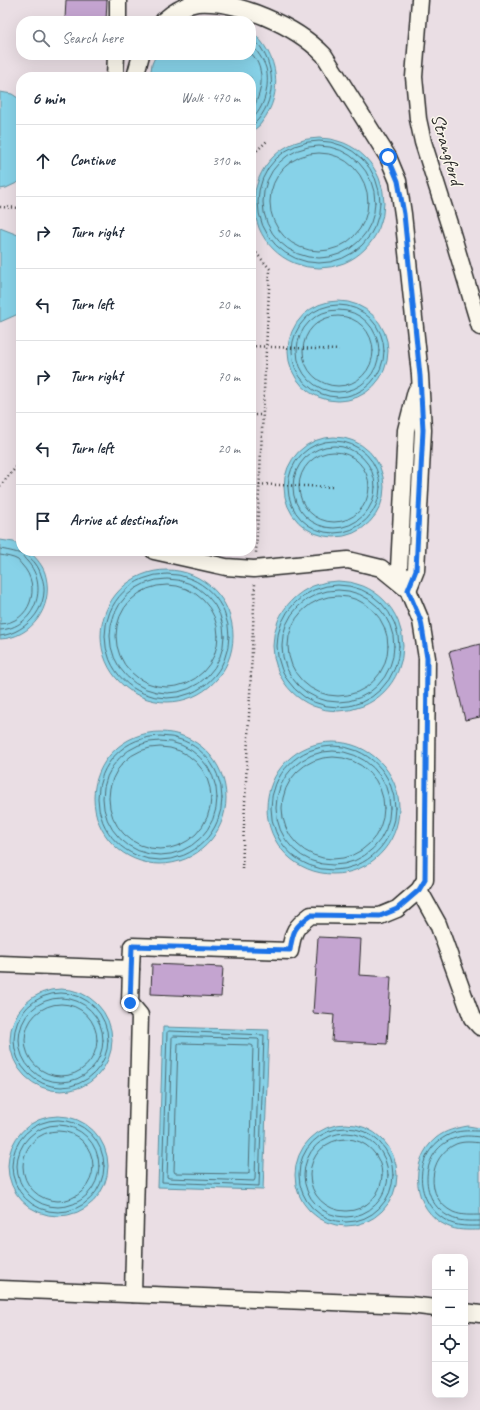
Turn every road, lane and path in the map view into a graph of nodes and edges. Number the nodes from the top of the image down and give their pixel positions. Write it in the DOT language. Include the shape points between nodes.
graph roads {
  1 [pos="118,0"];
  2 [pos="420,0"];
  3 [pos="118,16"];
  4 [pos="169,16"];
  5 [pos="116,60"];
  6 [pos="140,60"];
  7 [pos="115,72"];
  8 [pos="137,72"];
  9 [pos="268,140"];
  10 [pos="256,151"];
  11 [pos="0,207"];
  12 [pos="16,208"];
  13 [pos="480,328"];
  14 [pos="256,346"];
  15 [pos="339,350"];
  16 [pos="256,415"];
  17 [pos="263,415"];
  18 [pos="16,467"];
  19 [pos="256,484"];
  20 [pos="0,486"];
  21 [pos="334,487"];
  22 [pos="176,556"];
  23 [pos="408,590"];
  24 [pos="419,890"];
  25 [pos="0,964"];
  26 [pos="131,969"];
  27 [pos="480,1027"];
  28 [pos="0,1289"];
  29 [pos="132,1294"];
  30 [pos="432,1308"];
  31 [pos="468,1312"];
  32 [pos="480,1314"];
  1 -- 3 [label="street"];
  2 -- 13 [label="street, Strangford" via="414,77 418,119"];
  4 -- 23 [label="street" via="185,6 197,3 224,3 262,14 313,43 324,55 388,157 398,181 404,214 423,430 416,570"];
  5 -- 7 [label="street"];
  6 -- 8 [label="street"];
  9 -- 10 [label="path"];
  11 -- 12 [label="path"];
  14 -- 15 [label="path"];
  16 -- 17 [label="path"];
  18 -- 20 [label="path"];
  19 -- 21 [label="path"];
  22 -- 23 [label="street" via="226,567 254,569 348,560 381,568"];
  23 -- 24 [label="street" via="421,621 427,658 425,880"];
  24 -- 26 [label="street" via="397,909 380,916 311,915 293,933 290,950 132,946"];
  24 -- 27 [label="street" via="438,924 472,1018"];
  25 -- 26 [label="street"];
  26 -- 29 [label="street" via="130,1003 140,1015"];
  28 -- 29 [label="street"];
  29 -- 30 [label="street" via="410,1304"];
  31 -- 32 [label="street"];
}
